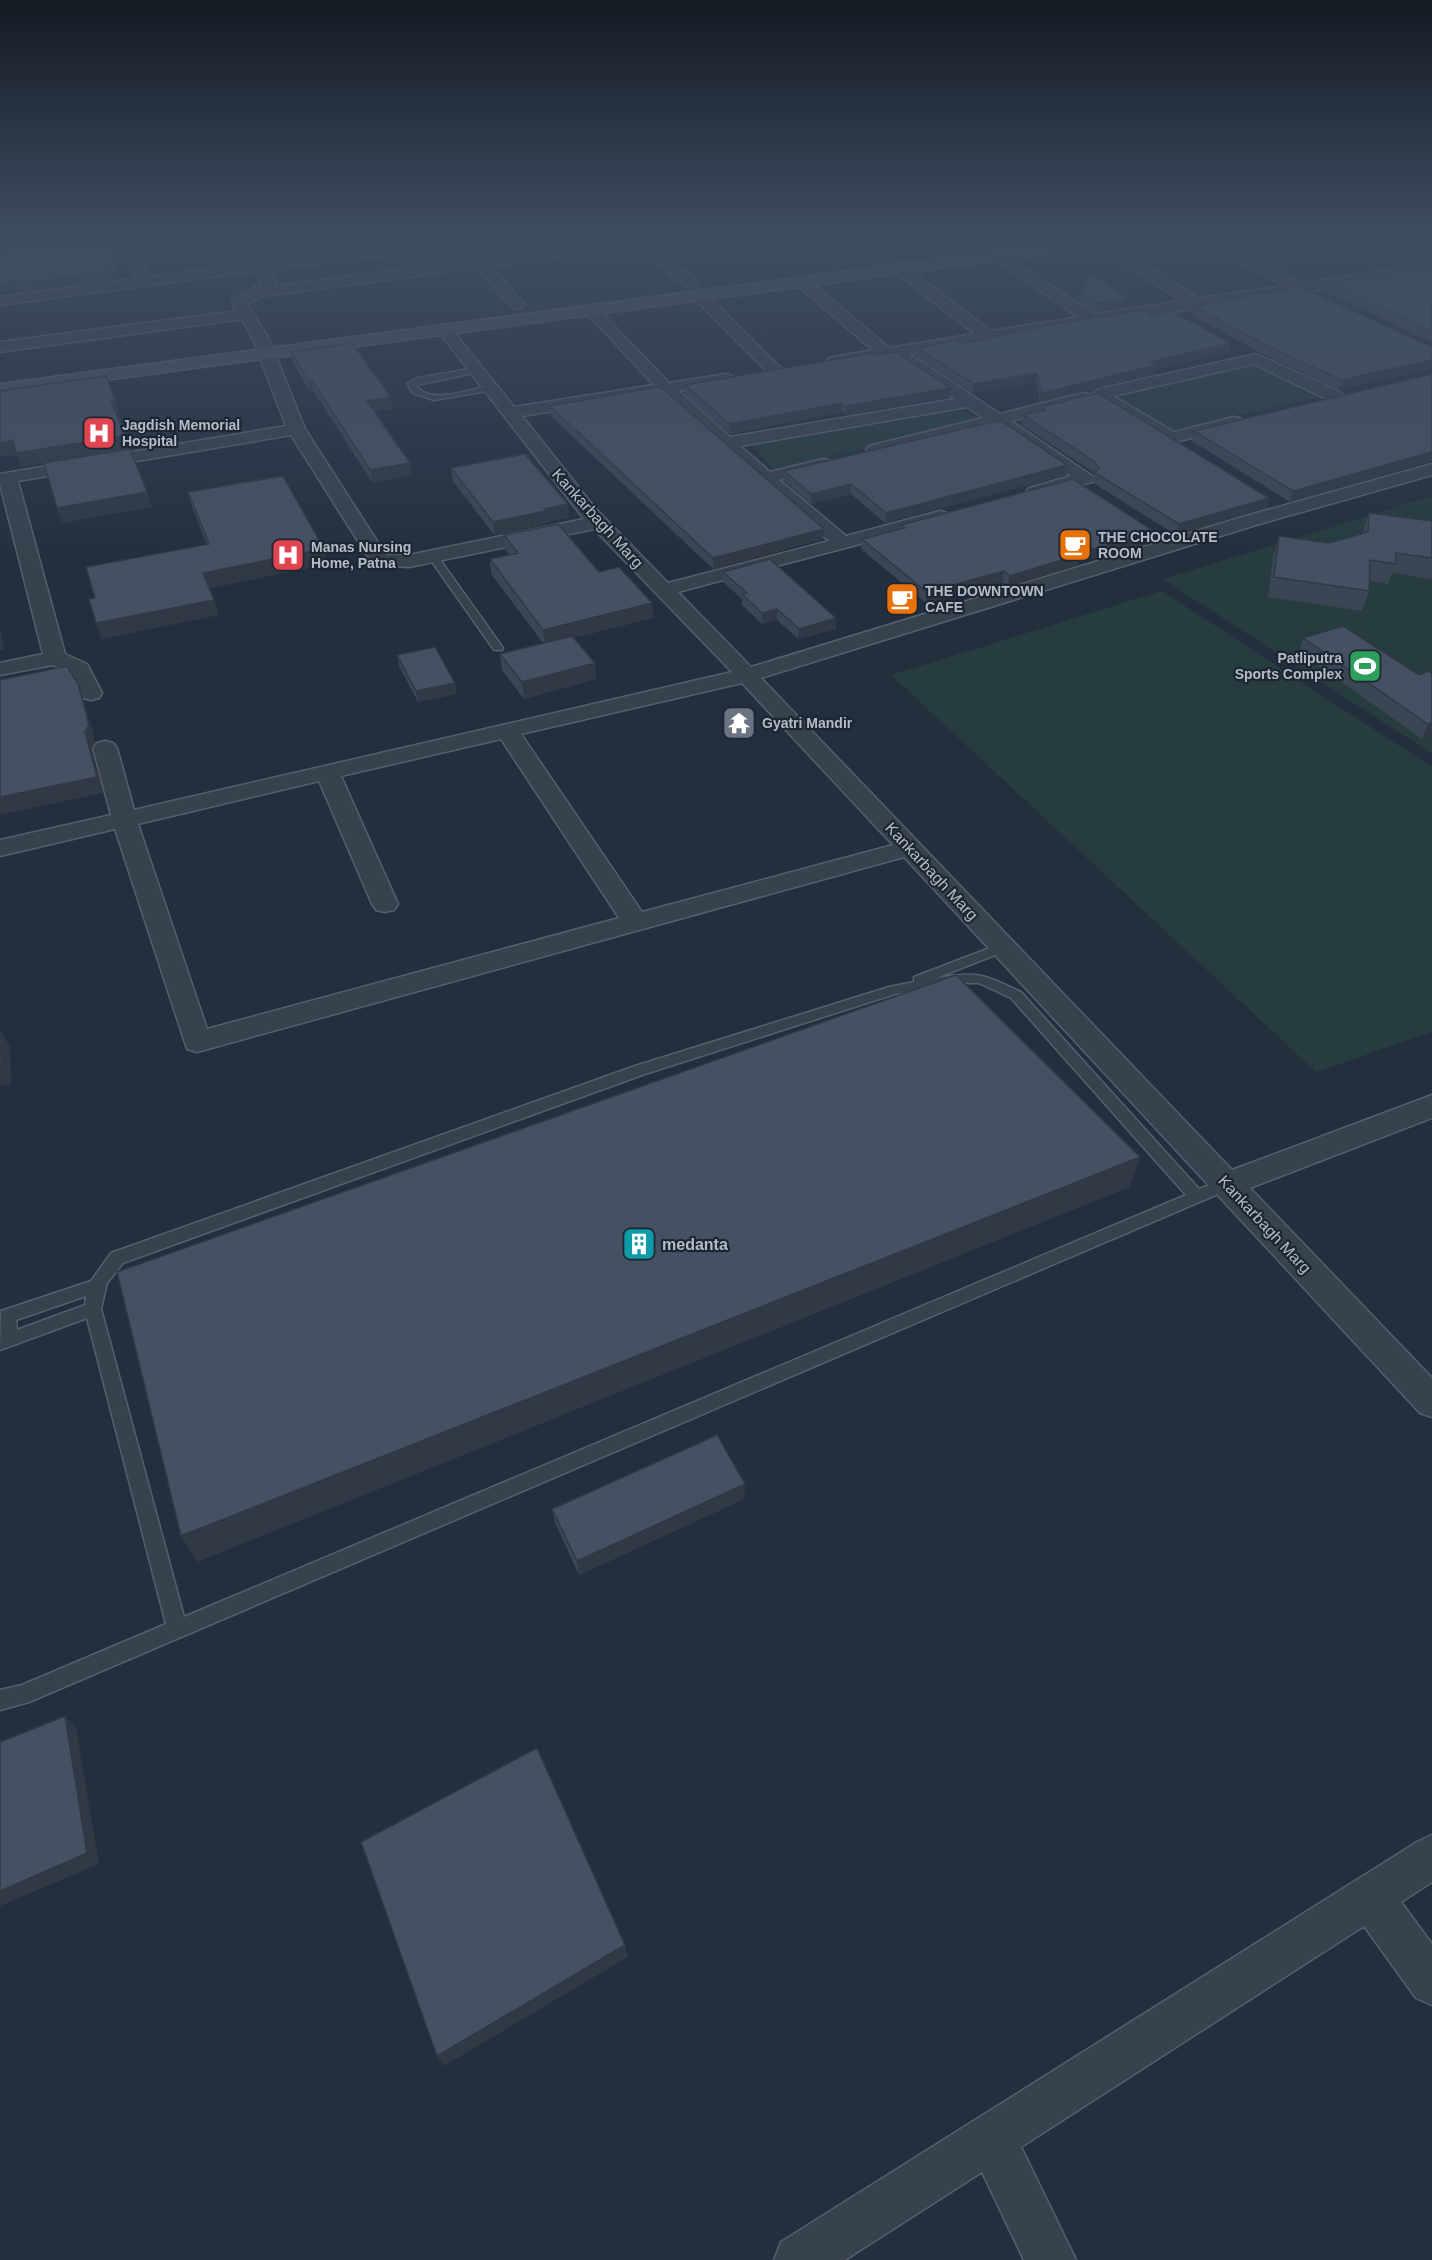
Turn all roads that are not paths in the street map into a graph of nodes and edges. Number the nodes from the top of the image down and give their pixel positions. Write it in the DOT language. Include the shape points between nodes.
graph roads {
  1 [pos="266,345"];
  2 [pos="269,345"];
  3 [pos="457,345"];
  4 [pos="625,345"];
  5 [pos="754,345"];
  6 [pos="882,345"];
  7 [pos="930,345"];
  8 [pos="263,346"];
  9 [pos="1235,347"];
  10 [pos="890,352"];
  11 [pos="1256,359"];
  12 [pos="819,363"];
  13 [pos="0,377"];
  14 [pos="483,379"];
  15 [pos="665,388"];
  16 [pos="0,389"];
  17 [pos="1356,393"];
  18 [pos="1099,394"];
  19 [pos="1336,397"];
  20 [pos="972,401"];
  21 [pos="1314,403"];
  22 [pos="510,413"];
  23 [pos="999,419"];
  24 [pos="1248,419"];
  25 [pos="296,429"];
  26 [pos="1171,438"];
  27 [pos="727,443"];
  28 [pos="1191,450"];
  29 [pos="1432,469"];
  30 [pos="4,478"];
  31 [pos="766,478"];
  32 [pos="1074,481"];
  33 [pos="1094,494"];
  34 [pos="1017,497"];
  35 [pos="1268,498"];
  36 [pos="1287,510"];
  37 [pos="959,512"];
  38 [pos="598,522"];
  39 [pos="1154,532"];
  40 [pos="843,543"];
  41 [pos="1173,544"];
  42 [pos="433,556"];
  43 [pos="664,590"];
  44 [pos="498,648"];
  45 [pos="55,658"];
  46 [pos="0,669"];
  47 [pos="747,675"];
  48 [pos="91,693"];
  49 [pos="507,730"];
  50 [pos="105,748"];
  51 [pos="327,772"];
  52 [pos="124,819"];
  53 [pos="0,848"];
  54 [pos="910,848"];
  55 [pos="385,904"];
  56 [pos="636,924"];
  57 [pos="1003,947"];
  58 [pos="894,990"];
  59 [pos="1428,1113"];
  60 [pos="1227,1184"];
  61 [pos="1197,1197"];
  62 [pos="96,1286"];
  63 [pos="93,1309"];
  64 [pos="3,1317"];
  65 [pos="5,1341"];
  66 [pos="1432,1402"];
  67 [pos="177,1629"];
  68 [pos="0,1700"];
  69 [pos="1432,1857"];
  70 [pos="1370,1897"];
  71 [pos="1432,1982"];
  72 [pos="991,2138"];
  73 [pos="799,2260"];
  74 [pos="1051,2260"];
  1 -- 8 [label="main road"];
  2 -- 8 [label="main road"];
  3 -- 14 [label="street, Kankarbagh Marg"];
  4 -- 15 [label="street"];
  5 -- 15 [label="street" via="780,370"];
  6 -- 10 [label="street"];
  7 -- 10 [label="street"];
  8 -- 13 [label="main road"];
  8 -- 16 [label="main road"];
  8 -- 25 [label="street"];
  9 -- 11 [label="street"];
  10 -- 12 [label="street"];
  10 -- 20 [label="street"];
  11 -- 18 [label="street"];
  11 -- 19 [label="street"];
  14 -- 14 [label="lane" via="431,398 420,396 411,384 417,380"];
  14 -- 22 [label="street, Kankarbagh Marg"];
  15 -- 22 [label="street"];
  15 -- 27 [label="street"];
  17 -- 19 [label="street"];
  18 -- 23 [label="street"];
  18 -- 26 [label="street"];
  19 -- 21 [label="street"];
  20 -- 23 [label="street"];
  20 -- 27 [label="street"];
  22 -- 38 [label="street, Kankarbagh Marg"];
  23 -- 31 [label="street"];
  23 -- 32 [label="street" via="1086,478"];
  24 -- 26 [label="street"];
  25 -- 30 [label="street"];
  25 -- 42 [label="street" via="380,561 397,563"];
  26 -- 28 [label="street"];
  27 -- 31 [label="street"];
  29 -- 36 [label="street"];
  30 -- 45 [label="street"];
  31 -- 40 [label="street"];
  32 -- 33 [label="street"];
  32 -- 34 [label="street"];
  35 -- 36 [label="street"];
  36 -- 41 [label="street"];
  37 -- 40 [label="street"];
  38 -- 42 [label="street"];
  38 -- 43 [label="street, Kankarbagh Marg"];
  39 -- 41 [label="street"];
  40 -- 43 [label="street"];
  41 -- 47 [label="street"];
  42 -- 44 [label="lane"];
  43 -- 47 [label="street, Kankarbagh Marg"];
  45 -- 46 [label="street"];
  45 -- 48 [label="street" via="79,669"];
  47 -- 49 [label="street"];
  47 -- 54 [label="street, Kankarbagh Marg"];
  49 -- 51 [label="street"];
  49 -- 56 [label="street"];
  50 -- 52 [label="street"];
  51 -- 52 [label="street"];
  51 -- 55 [label="street"];
  52 -- 53 [label="street"];
  52 -- 56 [label="street" via="197,1042"];
  54 -- 56 [label="street"];
  54 -- 57 [label="street, Kankarbagh Marg"];
  57 -- 58 [label="lane"];
  57 -- 60 [label="street, Kankarbagh Marg"];
  58 -- 61 [label="lane" via="967,978 981,979 1016,995"];
  58 -- 62 [label="lane" via="640,1070 117,1258"];
  59 -- 60 [label="street"];
  60 -- 61 [label="lane"];
  60 -- 66 [label="street, Kankarbagh Marg"];
  61 -- 67 [label="lane"];
  62 -- 63 [label="lane"];
  62 -- 64 [label="lane"];
  63 -- 65 [label="lane"];
  63 -- 67 [label="lane"];
  64 -- 65 [label="lane"];
  67 -- 68 [label="lane" via="22,1695"];
  69 -- 70 [label="street"];
  70 -- 71 [label="street"];
  70 -- 72 [label="street"];
  72 -- 73 [label="street"];
  72 -- 74 [label="street"];
}
